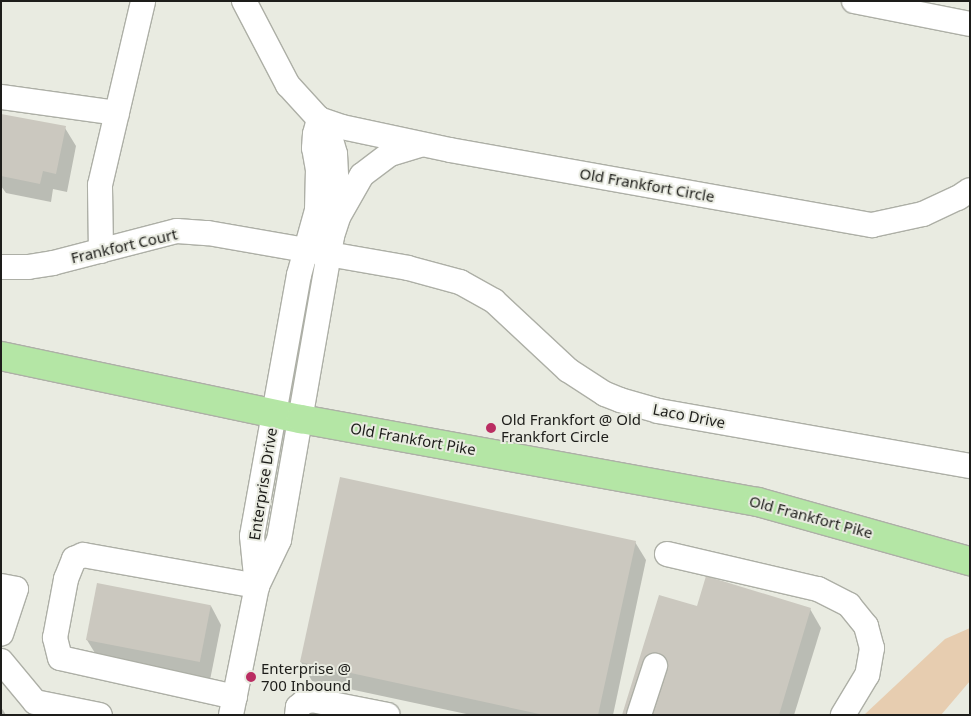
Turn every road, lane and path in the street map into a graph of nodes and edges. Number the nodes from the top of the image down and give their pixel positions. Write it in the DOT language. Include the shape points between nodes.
graph roads {
  1 [pos="143,1"];
  2 [pos="244,1"];
  3 [pos="854,1"];
  4 [pos="970,24"];
  5 [pos="1,97"];
  6 [pos="116,113"];
  7 [pos="319,119"];
  8 [pos="423,144"];
  9 [pos="970,190"];
  10 [pos="338,217"];
  11 [pos="101,251"];
  12 [pos="318,251"];
  13 [pos="1,267"];
  14 [pos="1,356"];
  15 [pos="288,416"];
  16 [pos="970,466"];
  17 [pos="667,554"];
  18 [pos="970,561"];
  19 [pos="1,586"];
  20 [pos="257,586"];
  21 [pos="1,634"];
  22 [pos="1,661"];
  23 [pos="656,666"];
  24 [pos="233,706"];
  25 [pos="26,709"];
  26 [pos="67,712"];
  27 [pos="100,715"];
  28 [pos="297,715"];
  29 [pos="388,715"];
  30 [pos="639,715"];
  31 [pos="843,715"];
  1 -- 6 [label="street"];
  2 -- 7 [label="street" via="288,84"];
  3 -- 4 [label="street"];
  5 -- 6 [label="street"];
  6 -- 11 [label="street" via="100,185"];
  7 -- 8 [label="street, Old Frankfort Circle"];
  7 -- 10 [label="street" via="329,133 335,154"];
  7 -- 12 [label="street" via="314,148 318,170"];
  8 -- 9 [label="street, Old Frankfort Circle" via="872,225 923,214"];
  8 -- 10 [label="street" via="390,154 362,175"];
  10 -- 12 [label="street"];
  11 -- 12 [label="street, Frankfort Court" via="177,231 208,232"];
  11 -- 13 [label="street, Frankfort Court" via="28,267"];
  12 -- 15 [label="street"];
  12 -- 16 [label="street, Laco Drive" via="408,268 460,282 494,301 568,370 620,400 658,411"];
  14 -- 15 [label="main road, Old Frankfort Pike"];
  15 -- 18 [label="main road, Old Frankfort Pike" via="758,502"];
  15 -- 20 [label="street, Enterprise Drive" via="279,540"];
  17 -- 31 [label="street" via="818,589 849,605 866,626 872,648 867,675"];
  19 -- 21 [label="street" via="16,590"];
  20 -- 24 [label="street, Enterprise Drive"];
  20 -- 24 [label="street" via="83,555 74,559 66,579 55,638 60,658"];
  22 -- 25 [label="street"];
  23 -- 30 [label="street"];
  25 -- 26 [label="street"];
  26 -- 27 [label="street"];
  28 -- 29 [label="street" via="298,707 312,700"];
}
